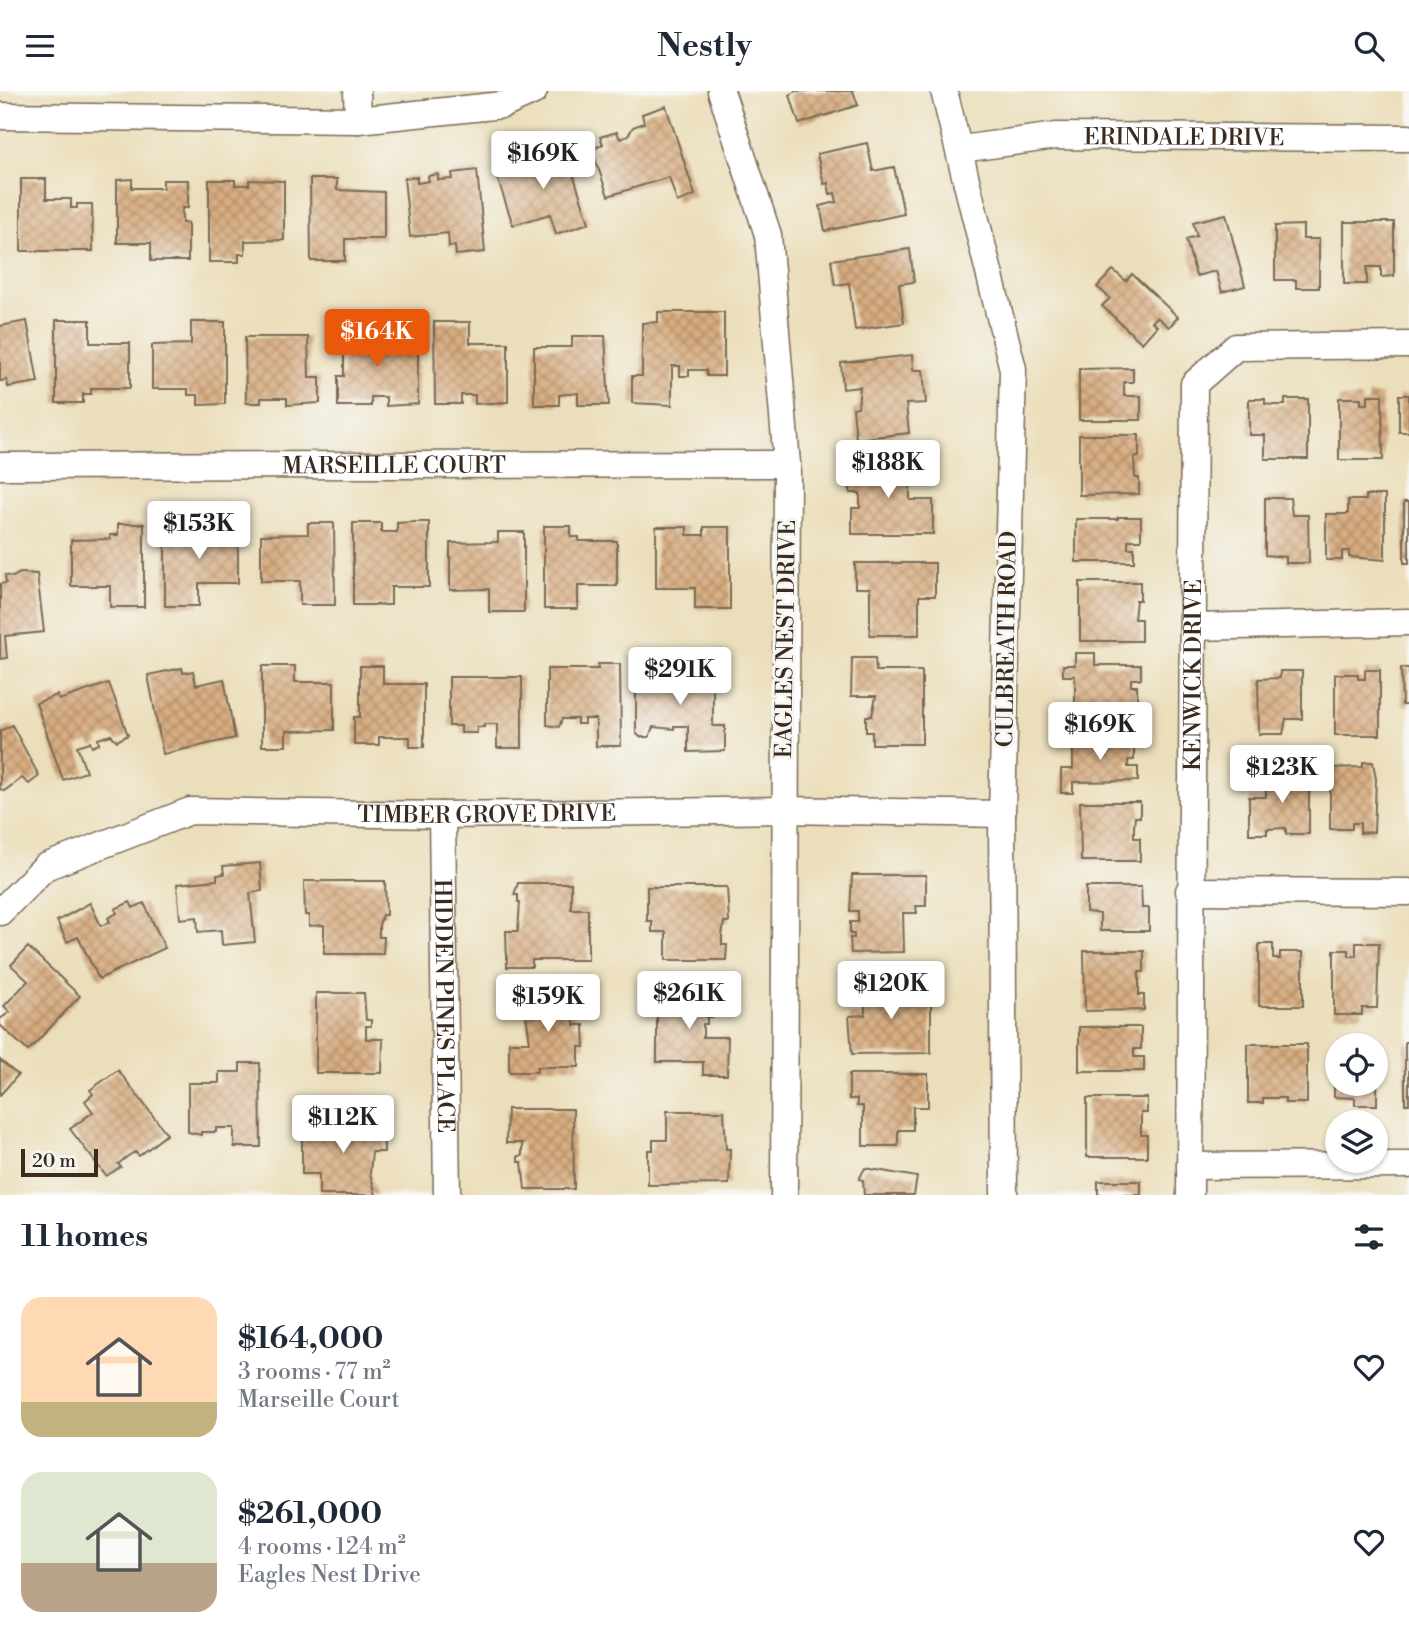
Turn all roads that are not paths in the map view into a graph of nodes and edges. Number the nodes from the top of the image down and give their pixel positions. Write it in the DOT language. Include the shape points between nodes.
graph roads {
  1 [pos="357,91"];
  2 [pos="534,91"];
  3 [pos="721,91"];
  4 [pos="944,91"];
  5 [pos="4,107"];
  6 [pos="358,120"];
  7 [pos="1409,138"];
  8 [pos="961,149"];
  9 [pos="1409,345"];
  10 [pos="787,464"];
  11 [pos="0,466"];
  12 [pos="1409,622"];
  13 [pos="1194,627"];
  14 [pos="783,810"];
  15 [pos="1002,814"];
  16 [pos="442,815"];
  17 [pos="1189,891"];
  18 [pos="1409,892"];
  19 [pos="0,912"];
  20 [pos="1409,1165"];
  21 [pos="1190,1166"];
  22 [pos="447,1195"];
  23 [pos="784,1195"];
  24 [pos="1004,1195"];
  25 [pos="1190,1195"];
  1 -- 6 [label="street"];
  2 -- 6 [label="street" via="503,105"];
  3 -- 10 [label="street, EAGLES NEST DRIVE" via="768,235"];
  4 -- 8 [label="street, CULBREATH ROAD"];
  5 -- 6 [label="street"];
  7 -- 8 [label="street, ERINDALE DRIVE" via="1056,137"];
  8 -- 15 [label="street, CULBREATH ROAD" via="1013,369"];
  9 -- 13 [label="street, KENWICK DRIVE" via="1236,347 1194,384"];
  10 -- 11 [label="street, MARSEILLE COURT"];
  10 -- 14 [label="street, EAGLES NEST DRIVE"];
  12 -- 13 [label="street"];
  13 -- 17 [label="street, KENWICK DRIVE"];
  14 -- 15 [label="street, TIMBER GROVE DRIVE"];
  14 -- 16 [label="street, TIMBER GROVE DRIVE"];
  14 -- 23 [label="street, EAGLES NEST DRIVE"];
  15 -- 24 [label="street, CULBREATH ROAD"];
  16 -- 19 [label="street, TIMBER GROVE DRIVE" via="190,811 45,867"];
  16 -- 22 [label="street, HIDDEN PINES PLACE"];
  17 -- 18 [label="street"];
  17 -- 21 [label="street, KENWICK DRIVE"];
  20 -- 21 [label="street"];
  21 -- 25 [label="street, KENWICK DRIVE"];
}
